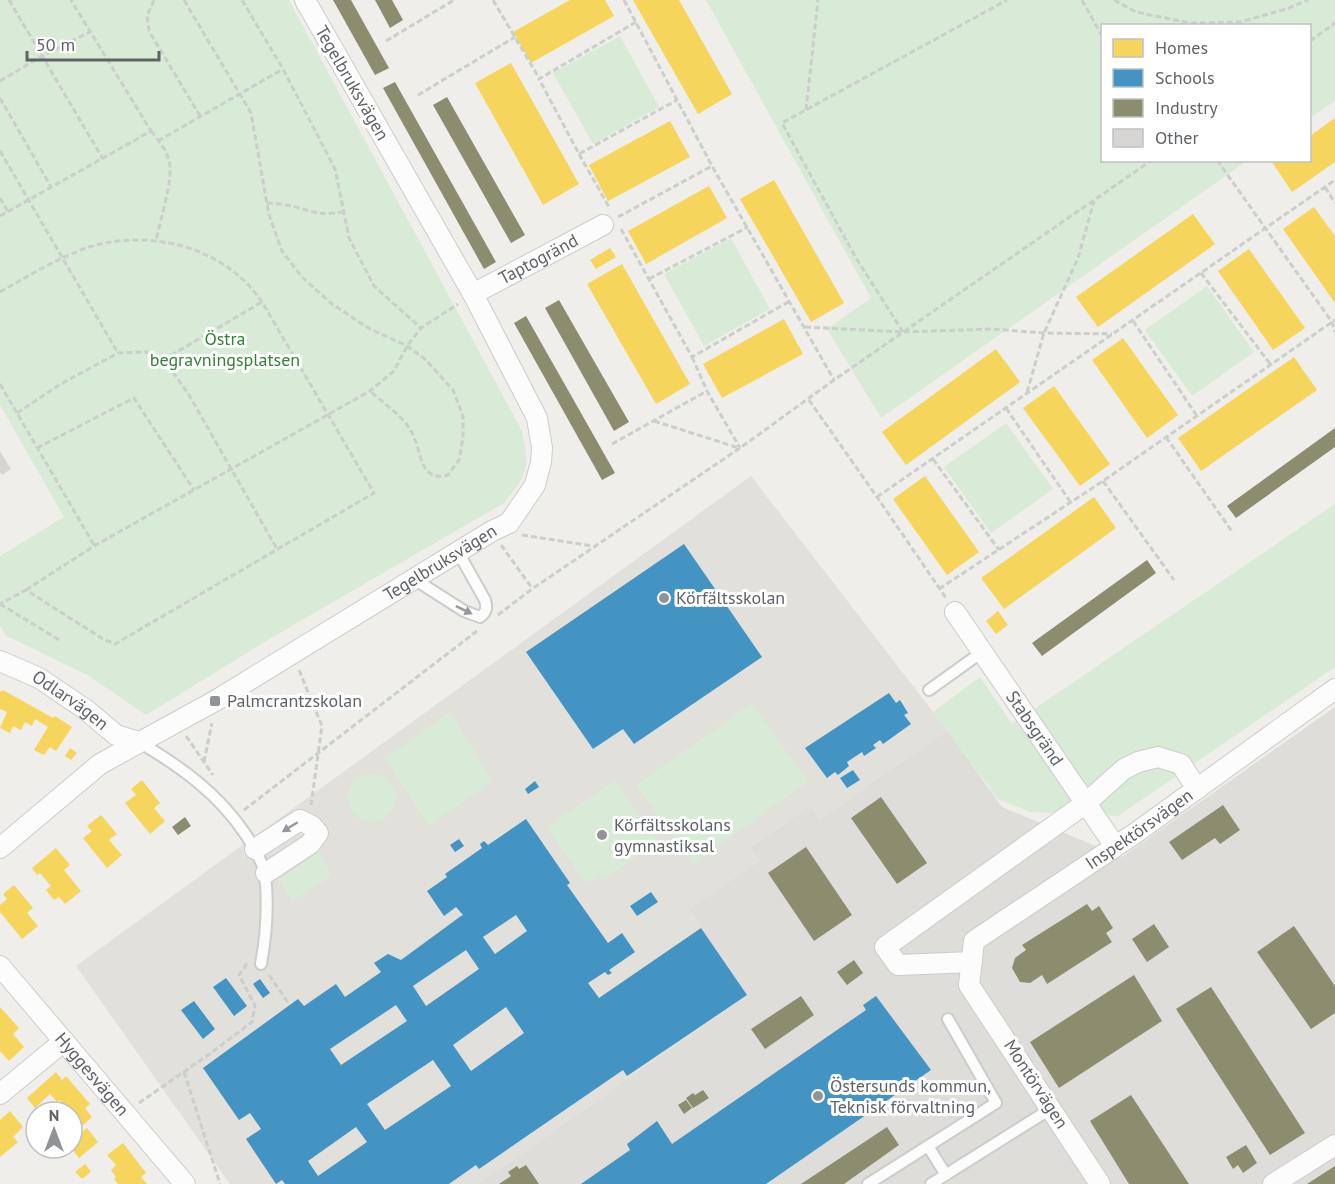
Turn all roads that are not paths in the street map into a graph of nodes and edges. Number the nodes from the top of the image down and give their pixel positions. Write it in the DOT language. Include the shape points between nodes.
graph roads {
  1 [pos="305,0"];
  2 [pos="609,221"];
  3 [pos="473,294"];
  4 [pos="459,552"];
  5 [pos="414,579"];
  6 [pos="955,612"];
  7 [pos="982,652"];
  8 [pos="0,661"];
  9 [pos="1335,689"];
  10 [pos="929,690"];
  11 [pos="139,742"];
  12 [pos="1197,789"];
  13 [pos="1086,803"];
  14 [pos="1115,846"];
  15 [pos="0,848"];
  16 [pos="255,849"];
  17 [pos="266,873"];
  18 [pos="262,958"];
  19 [pos="972,962"];
  20 [pos="0,966"];
  21 [pos="969,985"];
  22 [pos="948,1019"];
  23 [pos="64,1041"];
  24 [pos="0,1094"];
  25 [pos="1052,1108"];
  26 [pos="1335,1145"];
  27 [pos="928,1146"];
  28 [pos="946,1175"];
  29 [pos="181,1183"];
  30 [pos="868,1184"];
  31 [pos="931,1184"];
  32 [pos="1100,1184"];
  33 [pos="1273,1184"];
  1 -- 3 [label="street, Tegelbruksvägen"];
  2 -- 3 [label="street, Taptogränd"];
  3 -- 4 [label="street, Tegelbruksvägen" via="537,418 542,448 535,485 509,523"];
  4 -- 5 [label="street, Tegelbruksvägen"];
  5 -- 4 [label="lane, one-way" via="464,611 487,618 485,600"];
  5 -- 11 [label="street, Tegelbruksvägen" via="177,724"];
  6 -- 7 [label="street, Stabsgränd"];
  7 -- 10 [label="lane"];
  7 -- 13 [label="street, Stabsgränd"];
  8 -- 11 [label="street, Odlarvägen" via="39,678 116,735"];
  9 -- 12 [label="street, Inspektörsvägen"];
  11 -- 15 [label="street, Tegelbruksvägen" via="100,764"];
  11 -- 16 [label="lane" via="212,793 232,814"];
  12 -- 13 [label="street" via="1181,765 1158,757 1124,769"];
  12 -- 14 [label="street, Inspektörsvägen"];
  13 -- 14 [label="street, Stabsgränd"];
  13 -- 19 [label="street" via="885,947 898,964"];
  14 -- 19 [label="street, Inspektörsvägen" via="974,941"];
  16 -- 17 [label="lane"];
  17 -- 16 [label="street, one-way" via="310,844 318,833 300,820"];
  17 -- 18 [label="lane"];
  19 -- 21 [label="street, Inspektörsvägen"];
  20 -- 23 [label="street, Hyggesvägen"];
  21 -- 25 [label="street, Montörvägen"];
  22 -- 27 [label="lane" via="996,1103"];
  23 -- 24 [label="street"];
  23 -- 29 [label="street, Hyggesvägen"];
  25 -- 28 [label="lane"];
  25 -- 32 [label="street, Montörvägen"];
  26 -- 33 [label="street"];
  27 -- 28 [label="lane"];
  27 -- 30 [label="lane"];
  28 -- 31 [label="lane"];
}
